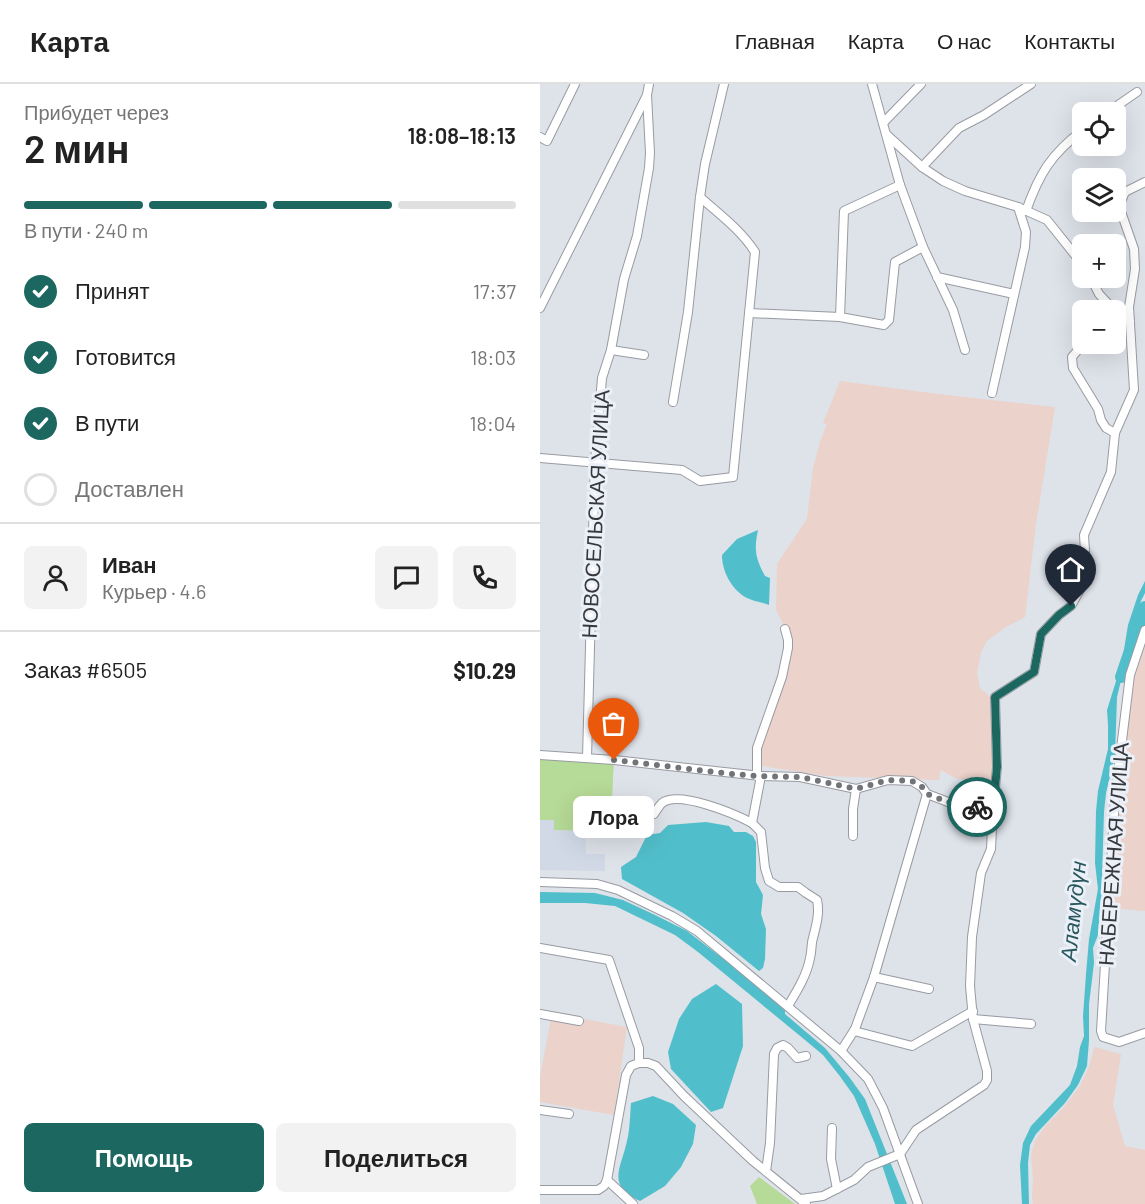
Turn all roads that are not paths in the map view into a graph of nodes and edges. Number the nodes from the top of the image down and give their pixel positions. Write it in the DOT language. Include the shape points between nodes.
graph roads {
  1 [pos="575,84"];
  2 [pos="649,84"];
  3 [pos="724,84"];
  4 [pos="872,84"];
  5 [pos="921,84"];
  6 [pos="1031,84"];
  7 [pos="1137,92"];
  8 [pos="647,95"];
  9 [pos="1122,102"];
  10 [pos="883,123"];
  11 [pos="886,134"];
  12 [pos="540,137"];
  13 [pos="1072,138"];
  14 [pos="922,166"];
  15 [pos="1145,182"];
  16 [pos="900,185"];
  17 [pos="700,197"];
  18 [pos="1022,209"];
  19 [pos="923,247"];
  20 [pos="1072,251"];
  21 [pos="937,277"];
  22 [pos="1014,294"];
  23 [pos="540,308"];
  24 [pos="749,313"];
  25 [pos="840,317"];
  26 [pos="1126,318"];
  27 [pos="1130,321"];
  28 [pos="611,350"];
  29 [pos="965,350"];
  30 [pos="1075,354"];
  31 [pos="644,355"];
  32 [pos="992,393"];
  33 [pos="673,402"];
  34 [pos="1115,433"];
  35 [pos="540,458"];
  36 [pos="595,462"];
  37 [pos="785,629"];
  38 [pos="1145,630"];
  39 [pos="540,755"];
  40 [pos="586,758"];
  41 [pos="759,776"];
  42 [pos="856,789"];
  43 [pos="927,794"];
  44 [pos="986,808"];
  45 [pos="654,814"];
  46 [pos="753,823"];
  47 [pos="853,836"];
  48 [pos="540,882"];
  49 [pos="540,948"];
  50 [pos="874,977"];
  51 [pos="929,989"];
  52 [pos="788,1006"];
  53 [pos="540,1014"];
  54 [pos="973,1015"];
  55 [pos="579,1021"];
  56 [pos="1031,1024"];
  57 [pos="854,1031"];
  58 [pos="1145,1033"];
  59 [pos="841,1051"];
  60 [pos="806,1056"];
  61 [pos="639,1063"];
  62 [pos="540,1110"];
  63 [pos="568,1114"];
  64 [pos="832,1128"];
  65 [pos="897,1155"];
  66 [pos="766,1172"];
  67 [pos="607,1180"];
  68 [pos="837,1189"];
  69 [pos="540,1190"];
  70 [pos="803,1202"];
  71 [pos="633,1204"];
  72 [pos="918,1204"];
  1 -- 12 [label="street" via="547,141"];
  2 -- 8 [label="street"];
  3 -- 17 [label="street"];
  4 -- 10 [label="street"];
  5 -- 10 [label="street"];
  6 -- 14 [label="street" via="959,128"];
  7 -- 9 [label="street"];
  8 -- 23 [label="street"];
  8 -- 28 [label="street, НОВОСЕЛЬСКАЯ УЛИЦА" via="649,168"];
  10 -- 11 [label="street"];
  11 -- 14 [label="street"];
  11 -- 16 [label="street"];
  13 -- 18 [label="street" via="1048,162"];
  14 -- 18 [label="street" via="965,191"];
  15 -- 27 [label="street" via="1125,192 1119,206 1134,249"];
  16 -- 19 [label="street"];
  16 -- 25 [label="street" via="844,211"];
  17 -- 24 [label="street" via="754,252"];
  17 -- 33 [label="street" via="688,312"];
  18 -- 20 [label="street" via="1047,220"];
  18 -- 22 [label="street" via="1025,248"];
  19 -- 21 [label="street"];
  19 -- 25 [label="street" via="895,262 890,320 884,325"];
  21 -- 22 [label="street"];
  21 -- 29 [label="street" via="953,310"];
  22 -- 32 [label="street"];
  24 -- 25 [label="street"];
  24 -- 36 [label="street" via="733,477 700,481 682,470"];
  26 -- 27 [label="street"];
  27 -- 34 [label="street" via="1134,390"];
  28 -- 31 [label="street"];
  28 -- 36 [label="street, НОВОСЕЛЬСКАЯ УЛИЦА" via="602,378"];
  30 -- 34 [label="street" via="1073,368 1106,428"];
  34 -- 44 [label="street" via="1111,472 1084,535 1083,584 1071,606 1041,634 1034,672 995,697 997,767 995,788"];
  35 -- 36 [label="street"];
  36 -- 40 [label="street, НОВОСЕЛЬСКАЯ УЛИЦА"];
  37 -- 41 [label="street" via="788,648 782,677 757,748"];
  38 -- 58 [label="street, НАБЕРЕЖНАЯ УЛИЦА" via="1130,675 1115,798 1101,1031 1103,1037 1119,1042"];
  39 -- 40 [label="street"];
  40 -- 41 [label="street"];
  41 -- 42 [label="street" via="800,777"];
  41 -- 46 [label="street"];
  42 -- 43 [label="street" via="888,780 912,781"];
  42 -- 47 [label="street"];
  43 -- 44 [label="street" via="956,805"];
  43 -- 50 [label="street"];
  44 -- 54 [label="street" via="992,828 991,849 981,873 972,937"];
  45 -- 46 [label="street" via="663,802 674,799 726,810"];
  46 -- 52 [label="street" via="761,832 769,880 779,887 798,887 818,900 819,905 810,959"];
  48 -- 52 [label="street" via="597,884 672,916 697,931"];
  49 -- 61 [label="street" via="609,960 639,1048"];
  50 -- 51 [label="street"];
  50 -- 57 [label="street"];
  52 -- 59 [label="street"];
  53 -- 55 [label="street"];
  54 -- 56 [label="street"];
  54 -- 57 [label="street" via="912,1046"];
  54 -- 65 [label="street" via="987,1080 916,1130"];
  57 -- 59 [label="street"];
  59 -- 65 [label="street" via="868,1079 883,1108"];
  60 -- 66 [label="street" via="797,1058 783,1045 774,1054"];
  61 -- 66 [label="street" via="656,1066"];
  61 -- 67 [label="street" via="631,1066 626,1075"];
  62 -- 63 [label="street"];
  64 -- 68 [label="street" via="831,1159"];
  65 -- 68 [label="street" via="868,1167"];
  65 -- 72 [label="street"];
  66 -- 70 [label="street"];
  67 -- 69 [label="street" via="598,1190"];
  67 -- 71 [label="street"];
  68 -- 70 [label="street"];
}
